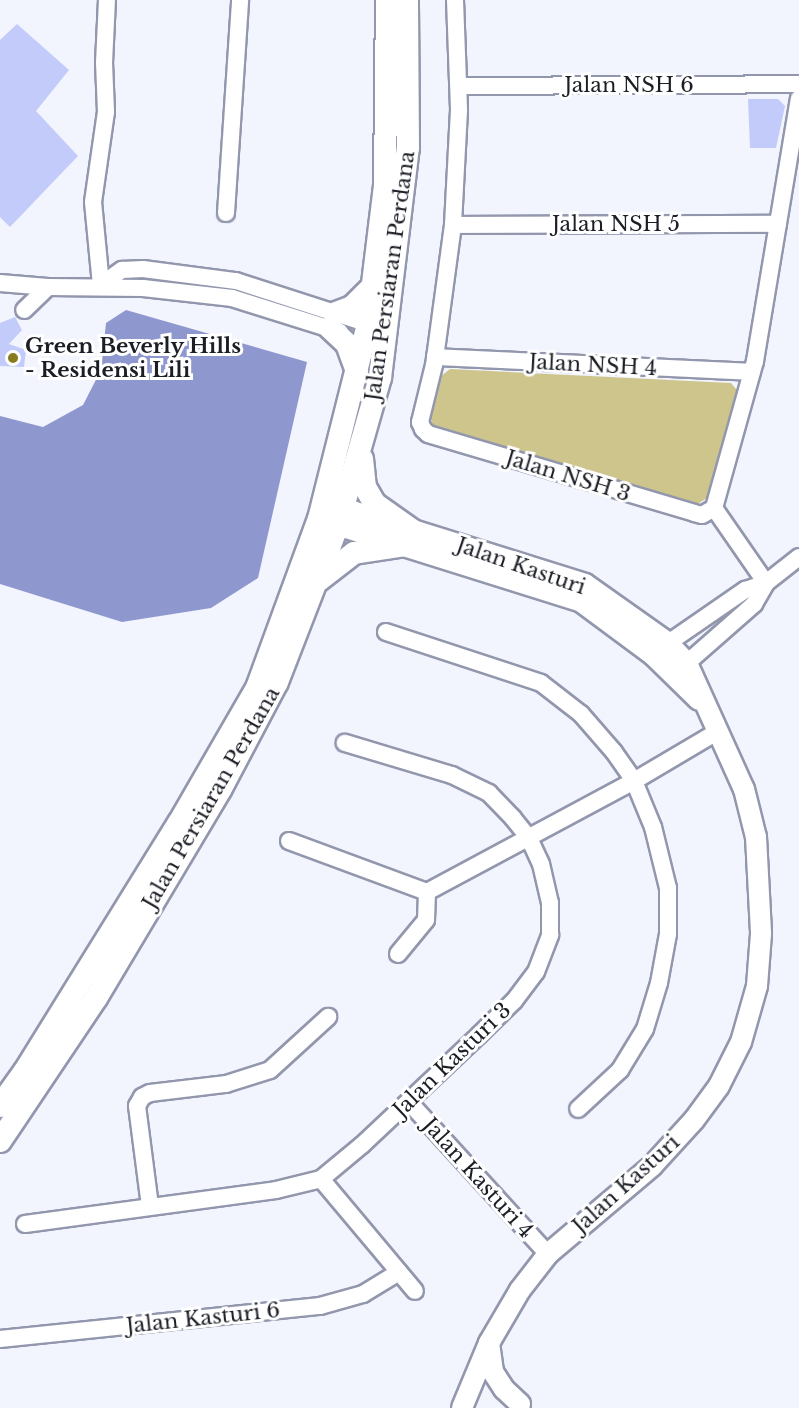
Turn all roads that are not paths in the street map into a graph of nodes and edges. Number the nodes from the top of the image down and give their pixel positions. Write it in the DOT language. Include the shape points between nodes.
graph roads {
  1 [pos="107,0"];
  2 [pos="240,0"];
  3 [pos="387,0"];
  4 [pos="407,0"];
  5 [pos="455,0"];
  6 [pos="799,84"];
  7 [pos="459,86"];
  8 [pos="799,99"];
  9 [pos="226,213"];
  10 [pos="778,224"];
  11 [pos="453,225"];
  12 [pos="0,283"];
  13 [pos="101,285"];
  14 [pos="48,287"];
  15 [pos="372,287"];
  16 [pos="24,310"];
  17 [pos="333,321"];
  18 [pos="376,335"];
  19 [pos="435,357"];
  20 [pos="357,371"];
  21 [pos="752,372"];
  22 [pos="360,452"];
  23 [pos="714,508"];
  24 [pos="332,514"];
  25 [pos="409,537"];
  26 [pos="799,557"];
  27 [pos="766,583"];
  28 [pos="315,584"];
  29 [pos="386,632"];
  30 [pos="660,649"];
  31 [pos="680,669"];
  32 [pos="717,732"];
  33 [pos="345,743"];
  34 [pos="634,781"];
  35 [pos="529,838"];
  36 [pos="289,841"];
  37 [pos="428,892"];
  38 [pos="398,954"];
  39 [pos="328,1017"];
  40 [pos="409,1102"];
  41 [pos="0,1106"];
  42 [pos="578,1109"];
  43 [pos="0,1141"];
  44 [pos="321,1179"];
  45 [pos="150,1206"];
  46 [pos="25,1224"];
  47 [pos="548,1254"];
  48 [pos="399,1272"];
  49 [pos="415,1291"];
  50 [pos="0,1339"];
  51 [pos="489,1343"];
  52 [pos="520,1404"];
  53 [pos="462,1408"];
  1 -- 13 [label="street" via="106,112 93,202"];
  2 -- 9 [label="street"];
  3 -- 15 [label="main road, Jalan Persiaran Perdana" via="385,185"];
  4 -- 18 [label="main road, Jalan Persiaran Perdana" via="408,148"];
  5 -- 7 [label="street"];
  6 -- 7 [label="street, Jalan NSH 6"];
  7 -- 11 [label="street"];
  8 -- 10 [label="street"];
  10 -- 11 [label="street, Jalan NSH 5"];
  10 -- 21 [label="street"];
  11 -- 19 [label="street"];
  12 -- 14 [label="street"];
  13 -- 14 [label="street"];
  13 -- 17 [label="street" via="122,270 143,269 236,281"];
  14 -- 16 [label="street"];
  15 -- 17 [label="main road"];
  15 -- 18 [label="main road, Jalan Persiaran Perdana"];
  17 -- 18 [label="street"];
  17 -- 20 [label="main road"];
  18 -- 20 [label="main road, Jalan Persiaran Perdana"];
  18 -- 22 [label="main road, Jalan Persiaran Perdana" via="380,378"];
  19 -- 21 [label="street, Jalan NSH 4"];
  19 -- 23 [label="street, Jalan NSH 3" via="420,422 423,429 694,513 702,515"];
  20 -- 24 [label="main road, Jalan Persiaran Perdana"];
  21 -- 23 [label="street"];
  22 -- 24 [label="main road, Jalan Persiaran Perdana"];
  22 -- 25 [label="main road" via="365,487 375,504"];
  23 -- 27 [label="street"];
  24 -- 25 [label="street, Jalan Kasturi"];
  24 -- 28 [label="main road, Jalan Persiaran Perdana"];
  24 -- 41 [label="main road, Jalan Persiaran Perdana" via="257,688 179,823"];
  25 -- 28 [label="main road" via="354,553"];
  25 -- 30 [label="street, Jalan Kasturi" via="585,584"];
  26 -- 27 [label="street"];
  27 -- 30 [label="street" via="745,590"];
  27 -- 31 [label="street" via="754,604"];
  28 -- 43 [label="main road, Jalan Persiaran Perdana" via="278,682 221,788 96,998"];
  29 -- 34 [label="street" via="541,683 580,714"];
  30 -- 31 [label="street, Jalan Kasturi"];
  31 -- 32 [label="street, Jalan Kasturi"];
  32 -- 34 [label="street"];
  32 -- 47 [label="street, Jalan Kasturi" via="744,789 756,837 761,934 757,986 741,1042 719,1086 694,1120 652,1166"];
  33 -- 35 [label="street, Jalan Kasturi 3" via="452,775 489,793"];
  34 -- 35 [label="street"];
  34 -- 42 [label="street" via="653,826 668,888 668,934 645,1029 620,1070"];
  35 -- 37 [label="street"];
  35 -- 40 [label="street, Jalan Kasturi 3" via="541,864 550,903 550,935 536,972 514,1001"];
  36 -- 37 [label="street"];
  37 -- 38 [label="street" via="426,920"];
  39 -- 45 [label="street" via="270,1070 226,1084 150,1093 142,1098 137,1106"];
  40 -- 44 [label="street, Jalan Kasturi 3"];
  40 -- 47 [label="street, Jalan Kasturi 4"];
  44 -- 45 [label="street, Jalan Kasturi 3" via="276,1190"];
  44 -- 48 [label="street"];
  45 -- 46 [label="street, Jalan Kasturi 3"];
  47 -- 51 [label="street, Jalan Kasturi" via="520,1290"];
  48 -- 49 [label="street"];
  48 -- 50 [label="street, Jalan Kasturi 6" via="363,1294 320,1306"];
  51 -- 52 [label="street" via="493,1372"];
  51 -- 53 [label="street, Jalan Kasturi"];
}
